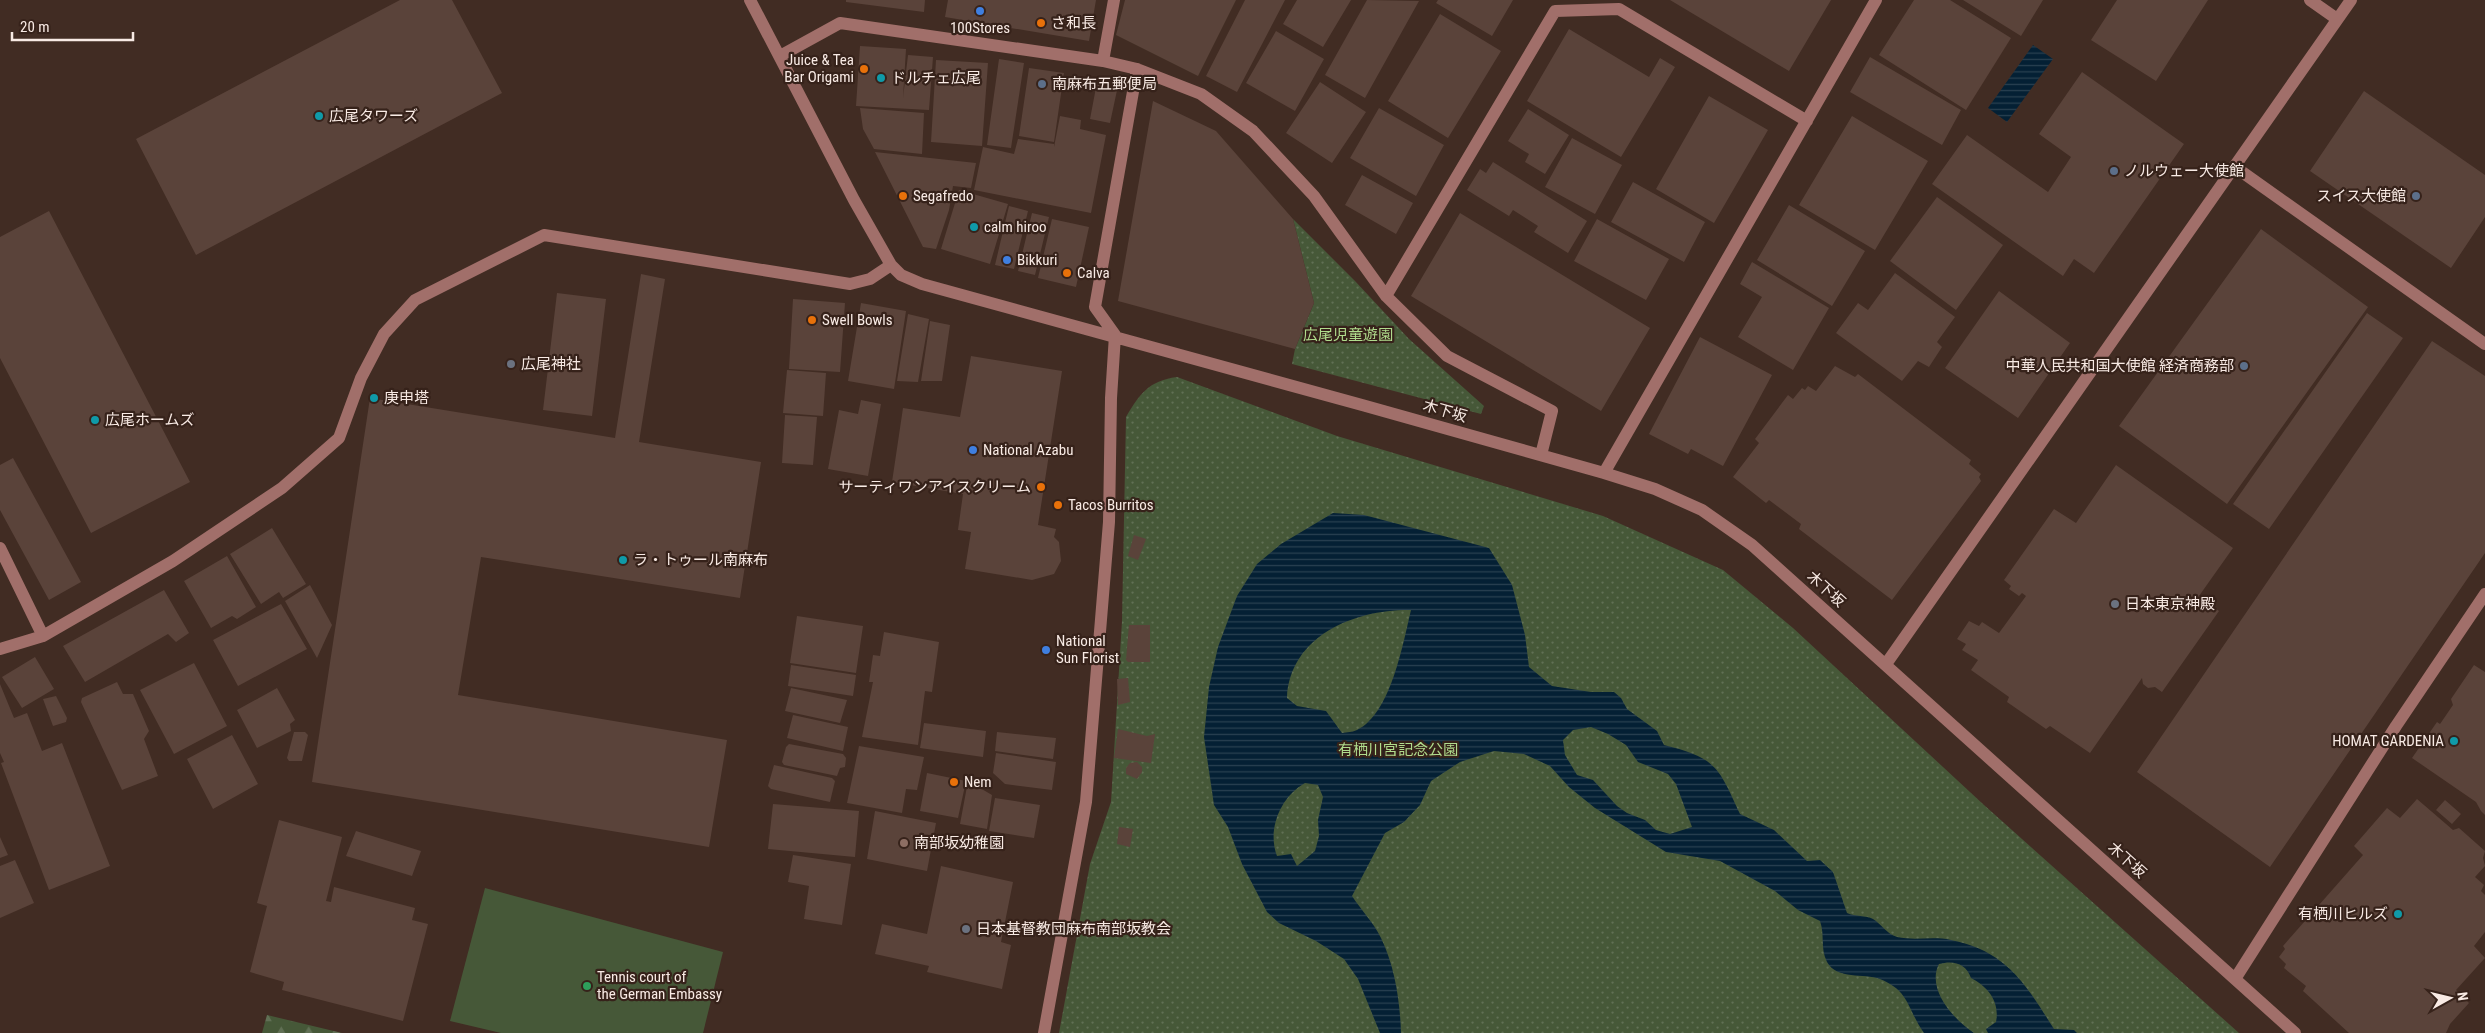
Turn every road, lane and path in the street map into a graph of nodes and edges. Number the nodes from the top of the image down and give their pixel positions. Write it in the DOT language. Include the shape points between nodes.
graph roads {
  1 [pos="750,0"];
  2 [pos="1114,0"];
  3 [pos="1876,0"];
  4 [pos="2310,0"];
  5 [pos="2351,0"];
  6 [pos="2337,19"];
  7 [pos="780,56"];
  8 [pos="1103,61"];
  9 [pos="1137,69"];
  10 [pos="1807,121"];
  11 [pos="2235,167"];
  12 [pos="891,265"];
  13 [pos="1386,296"];
  14 [pos="1115,335"];
  15 [pos="2485,344"];
  16 [pos="1541,455"];
  17 [pos="1604,473"];
  18 [pos="0,548"];
  19 [pos="2485,594"];
  20 [pos="43,636"];
  21 [pos="0,649"];
  22 [pos="1886,664"];
  23 [pos="2235,978"];
  24 [pos="1044,1033"];
  25 [pos="2296,1033"];
  1 -- 7 [label="street"];
  2 -- 8 [label="street"];
  3 -- 10 [label="street"];
  4 -- 6 [label="street"];
  5 -- 6 [label="street"];
  6 -- 11 [label="street"];
  7 -- 8 [label="street" via="840,23"];
  7 -- 12 [label="street"];
  8 -- 9 [label="street"];
  9 -- 13 [label="street" via="1202,94 1253,131 1314,196"];
  9 -- 14 [label="street" via="1095,308"];
  10 -- 13 [label="street" via="1619,9 1555,12"];
  10 -- 17 [label="street"];
  11 -- 15 [label="street"];
  11 -- 22 [label="street"];
  12 -- 14 [label="street, 木下坂" via="901,275 922,284"];
  12 -- 20 [label="street" via="870,279 850,284 544,235 415,300 384,334 361,378 339,438 282,488 173,561"];
  13 -- 16 [label="street" via="1447,356 1552,411"];
  14 -- 16 [label="street, 木下坂"];
  14 -- 24 [label="street" via="1109,522 1086,802"];
  16 -- 17 [label="street, 木下坂"];
  17 -- 22 [label="street, 木下坂" via="1655,489 1702,510 1752,544"];
  18 -- 20 [label="street"];
  19 -- 23 [label="street" via="2396,726"];
  20 -- 21 [label="street"];
  22 -- 23 [label="street, 木下坂"];
  23 -- 25 [label="street, 木下坂"];
}
